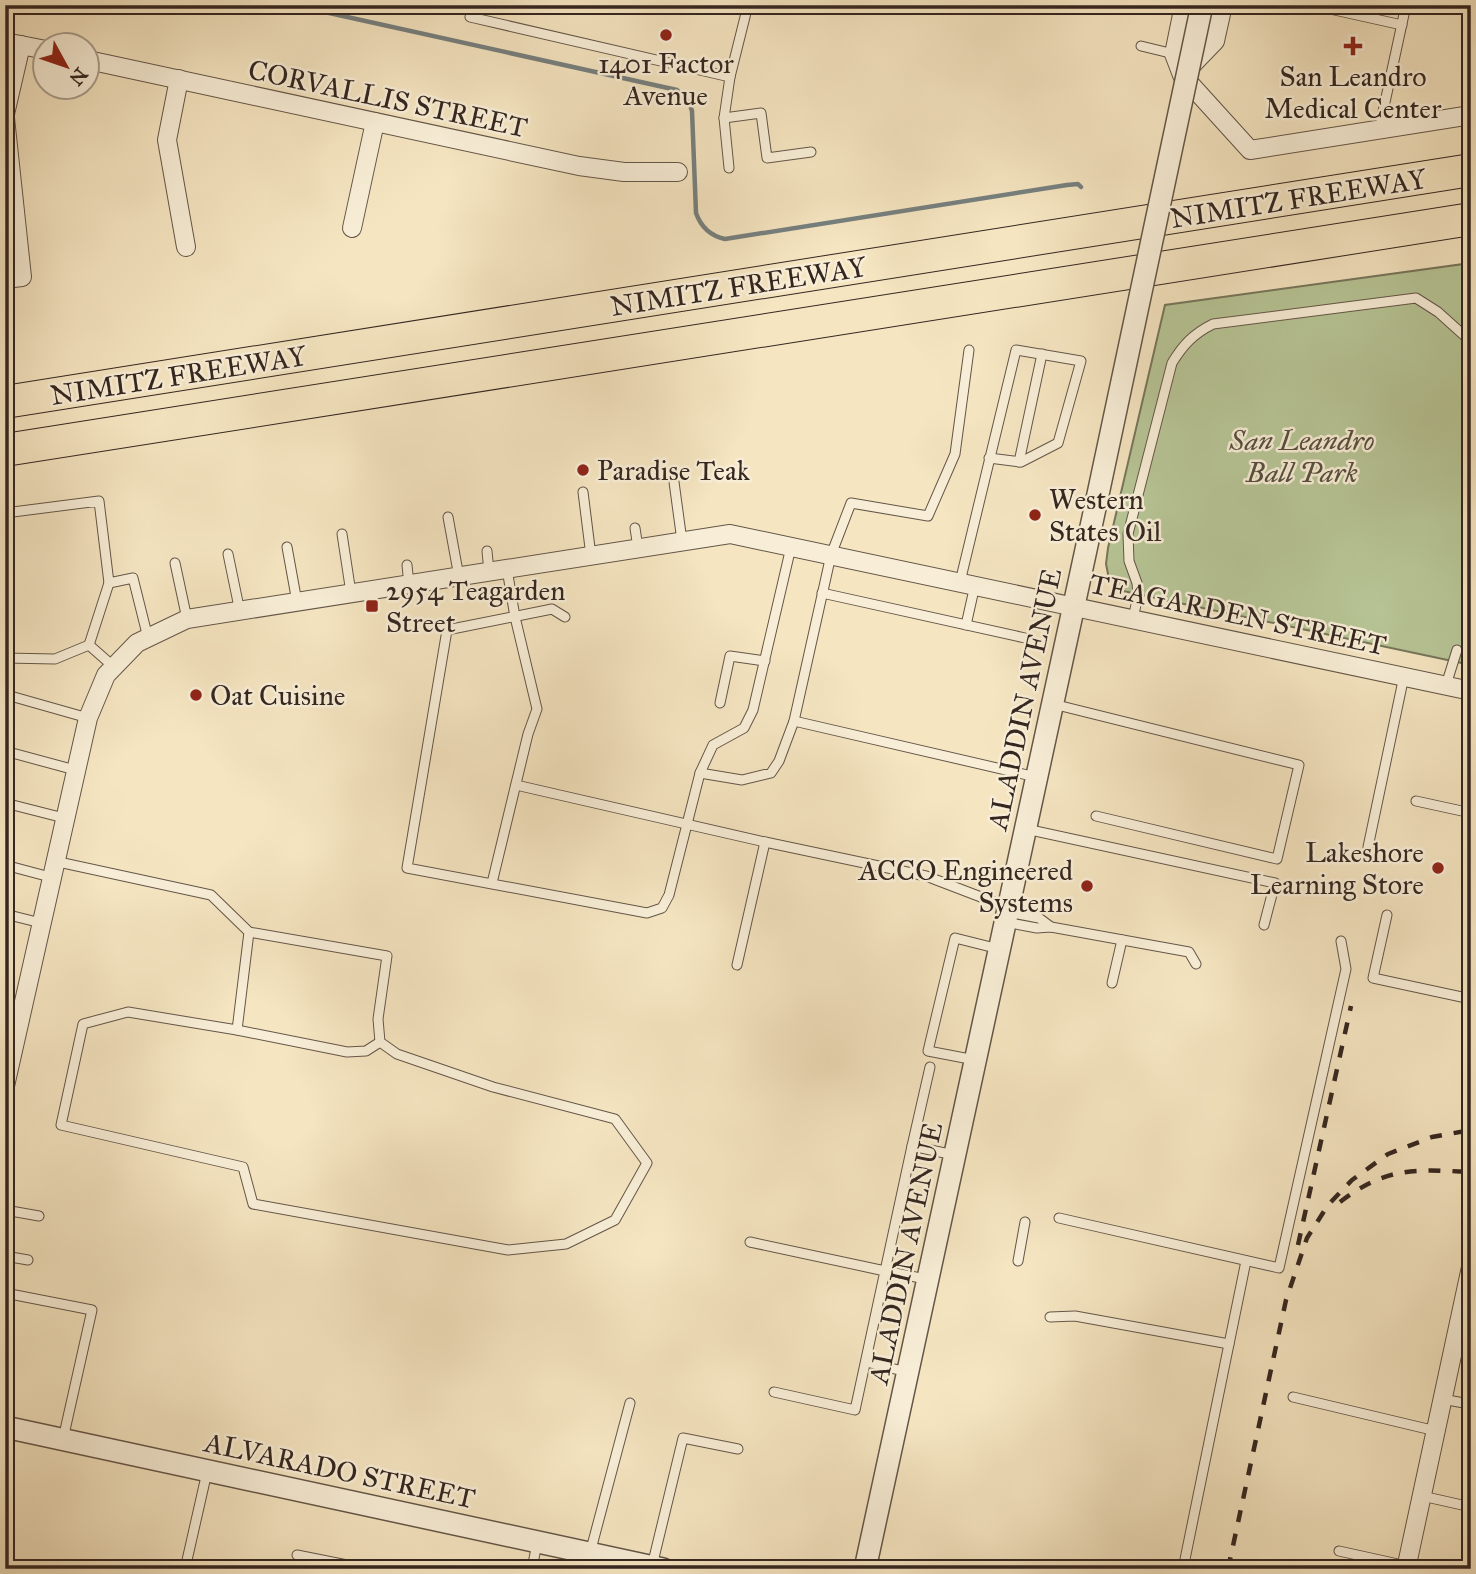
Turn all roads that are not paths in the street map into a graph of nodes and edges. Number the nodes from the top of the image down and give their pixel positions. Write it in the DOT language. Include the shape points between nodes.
graph roads {
  1 [pos="473,5"];
  2 [pos="748,5"];
  3 [pos="1184,5"];
  4 [pos="1202,5"];
  5 [pos="1223,5"];
  6 [pos="1312,5"];
  7 [pos="1406,5"];
  8 [pos="1402,25"];
  9 [pos="13,43"];
  10 [pos="1141,46"];
  11 [pos="32,47"];
  12 [pos="1174,54"];
  13 [pos="102,63"];
  14 [pos="1182,75"];
  15 [pos="730,77"];
  16 [pos="178,79"];
  17 [pos="1471,115"];
  18 [pos="5,116"];
  19 [pos="724,118"];
  20 [pos="375,122"];
  21 [pos="1379,131"];
  22 [pos="811,152"];
  23 [pos="729,168"];
  24 [pos="1471,170"];
  25 [pos="678,172"];
  26 [pos="1471,219"];
  27 [pos="352,228"];
  28 [pos="186,247"];
  29 [pos="13,278"];
  30 [pos="1468,339"];
  31 [pos="969,350"];
  32 [pos="1042,355"];
  33 [pos="5,402"];
  34 [pos="5,450"];
  35 [pos="989,458"];
  36 [pos="1019,462"];
  37 [pos="674,482"];
  38 [pos="583,492"];
  39 [pos="5,513"];
  40 [pos="448,517"];
  41 [pos="635,528"];
  42 [pos="342,534"];
  43 [pos="682,541"];
  44 [pos="287,547"];
  45 [pos="791,547"];
  46 [pos="638,548"];
  47 [pos="487,551"];
  48 [pos="228,554"];
  49 [pos="831,555"];
  50 [pos="591,556"];
  51 [pos="174,563"];
  52 [pos="407,565"];
  53 [pos="498,570"];
  54 [pos="459,577"];
  55 [pos="109,583"];
  56 [pos="967,583"];
  57 [pos="409,585"];
  58 [pos="351,593"];
  59 [pos="822,593"];
  60 [pos="297,603"];
  61 [pos="1072,606"];
  62 [pos="240,612"];
  63 [pos="515,617"];
  64 [pos="565,617"];
  65 [pos="187,619"];
  66 [pos="1133,619"];
  67 [pos="966,625"];
  68 [pos="148,638"];
  69 [pos="1026,638"];
  70 [pos="89,645"];
  71 [pos="1457,650"];
  72 [pos="5,659"];
  73 [pos="765,661"];
  74 [pos="114,667"];
  75 [pos="1404,676"];
  76 [pos="1446,685"];
  77 [pos="1471,691"];
  78 [pos="14,697"];
  79 [pos="720,704"];
  80 [pos="1051,704"];
  81 [pos="88,718"];
  82 [pos="793,721"];
  83 [pos="5,751"];
  84 [pos="75,770"];
  85 [pos="700,773"];
  86 [pos="1036,776"];
  87 [pos="516,785"];
  88 [pos="1416,801"];
  89 [pos="5,803"];
  90 [pos="1471,813"];
  91 [pos="1096,816"];
  92 [pos="64,818"];
  93 [pos="687,826"];
  94 [pos="1024,828"];
  95 [pos="765,842"];
  96 [pos="1368,847"];
  97 [pos="5,865"];
  98 [pos="52,869"];
  99 [pos="492,883"];
  100 [pos="5,914"];
  101 [pos="1007,914"];
  102 [pos="1387,915"];
  103 [pos="41,923"];
  104 [pos="1264,925"];
  105 [pos="249,932"];
  106 [pos="1122,940"];
  107 [pos="1341,941"];
  108 [pos="999,948"];
  109 [pos="1196,964"];
  110 [pos="737,965"];
  111 [pos="1112,983"];
  112 [pos="1471,999"];
  113 [pos="237,1030"];
  114 [pos="380,1041"];
  115 [pos="975,1060"];
  116 [pos="930,1066"];
  117 [pos="5,1086"];
  118 [pos="912,1146"];
  119 [pos="954,1155"];
  120 [pos="5,1210"];
  121 [pos="39,1216"];
  122 [pos="1059,1218"];
  123 [pos="1025,1222"];
  124 [pos="750,1242"];
  125 [pos="5,1256"];
  126 [pos="28,1261"];
  127 [pos="1018,1261"];
  128 [pos="1246,1261"];
  129 [pos="1471,1267"];
  130 [pos="885,1271"];
  131 [pos="928,1279"];
  132 [pos="5,1293"];
  133 [pos="1050,1317"];
  134 [pos="1229,1344"];
  135 [pos="866,1362"];
  136 [pos="908,1372"];
  137 [pos="774,1392"];
  138 [pos="1293,1397"];
  139 [pos="1443,1399"];
  140 [pos="630,1403"];
  141 [pos="1464,1403"];
  142 [pos="5,1427"];
  143 [pos="1436,1431"];
  144 [pos="63,1439"];
  145 [pos="738,1448"];
  146 [pos="208,1471"];
  147 [pos="1422,1496"];
  148 [pos="1471,1507"];
  149 [pos="538,1542"];
  150 [pos="1339,1551"];
  151 [pos="297,1555"];
  152 [pos="594,1559"];
  153 [pos="1406,1567"];
  154 [pos="658,1568"];
  155 [pos="185,1569"];
  156 [pos="367,1569"];
  157 [pos="532,1569"];
  158 [pos="865,1569"];
  159 [pos="1183,1569"];
  1 -- 15 [label="lane" via="471,17"];
  2 -- 15 [label="lane"];
  3 -- 12 [label="street"];
  4 -- 61 [label="street, ALADDIN AVENUE, bridge"];
  5 -- 14 [label="street" via="1215,41"];
  6 -- 8 [label="lane"];
  7 -- 8 [label="lane"];
  8 -- 21 [label="lane"];
  9 -- 11 [label="street"];
  9 -- 18 [label="street"];
  10 -- 12 [label="lane"];
  12 -- 14 [label="street"];
  13 -- 16 [label="street, CORVALLIS STREET"];
  14 -- 21 [label="street" via="1250,150"];
  15 -- 19 [label="lane"];
  16 -- 20 [label="street, CORVALLIS STREET"];
  16 -- 28 [label="street" via="167,139"];
  17 -- 21 [label="street"];
  18 -- 29 [label="street"];
  19 -- 22 [label="lane" via="761,113 767,158"];
  19 -- 23 [label="lane"];
  20 -- 25 [label="street, CORVALLIS STREET" via="591,168"];
  20 -- 27 [label="street"];
  24 -- 33 [label="highway, NIMITZ FREEWAY"];
  26 -- 34 [label="highway, NIMITZ FREEWAY"];
  30 -- 66 [label="lane" via="1416,298 1213,324 1197,332 1172,363 1128,534 1138,595"];
  31 -- 49 [label="lane" via="955,454 928,516 851,503"];
  32 -- 35 [label="lane" via="1016,350"];
  32 -- 36 [label="lane"];
  32 -- 36 [label="lane" via="1081,361 1058,443"];
  35 -- 36 [label="lane"];
  35 -- 56 [label="lane"];
  37 -- 43 [label="lane"];
  38 -- 50 [label="lane"];
  39 -- 55 [label="lane" via="99,500"];
  40 -- 54 [label="lane"];
  41 -- 46 [label="lane"];
  42 -- 58 [label="lane"];
  43 -- 45 [label="street, TEAGARDEN STREET" via="730,534"];
  43 -- 46 [label="street, TEAGARDEN STREET"];
  44 -- 60 [label="lane"];
  45 -- 49 [label="street, TEAGARDEN STREET"];
  45 -- 73 [label="lane"];
  46 -- 50 [label="street, TEAGARDEN STREET"];
  47 -- 53 [label="lane"];
  48 -- 62 [label="lane"];
  49 -- 56 [label="street, TEAGARDEN STREET"];
  49 -- 59 [label="lane"];
  50 -- 53 [label="street, TEAGARDEN STREET"];
  51 -- 65 [label="lane"];
  52 -- 57 [label="lane"];
  53 -- 54 [label="street, TEAGARDEN STREET"];
  53 -- 63 [label="lane"];
  54 -- 57 [label="street, TEAGARDEN STREET"];
  55 -- 68 [label="lane" via="133,578"];
  55 -- 70 [label="lane"];
  56 -- 61 [label="street, TEAGARDEN STREET"];
  56 -- 67 [label="lane"];
  57 -- 58 [label="street, TEAGARDEN STREET"];
  58 -- 60 [label="street, TEAGARDEN STREET"];
  59 -- 67 [label="lane"];
  59 -- 82 [label="lane"];
  60 -- 62 [label="street, TEAGARDEN STREET"];
  61 -- 66 [label="street, TEAGARDEN STREET"];
  61 -- 80 [label="street, ALADDIN AVENUE"];
  62 -- 65 [label="street, TEAGARDEN STREET"];
  63 -- 64 [label="lane" via="552,610"];
  63 -- 87 [label="lane" via="537,709"];
  63 -- 99 [label="lane" via="447,630 407,868"];
  65 -- 68 [label="street, TEAGARDEN STREET"];
  66 -- 75 [label="street, TEAGARDEN STREET"];
  67 -- 69 [label="lane"];
  68 -- 74 [label="street, TEAGARDEN STREET"];
  70 -- 72 [label="lane" via="55,659"];
  70 -- 74 [label="lane"];
  71 -- 76 [label="lane"];
  73 -- 79 [label="lane" via="730,656"];
  73 -- 85 [label="lane" via="744,728 713,746"];
  74 -- 81 [label="street, TEAGARDEN STREET"];
  75 -- 76 [label="street, TEAGARDEN STREET"];
  75 -- 96 [label="lane"];
  76 -- 77 [label="street, TEAGARDEN STREET"];
  78 -- 81 [label="lane"];
  80 -- 86 [label="street, ALADDIN AVENUE"];
  80 -- 91 [label="lane" via="1299,765 1277,859"];
  81 -- 84 [label="street, TEAGARDEN STREET"];
  82 -- 85 [label="lane" via="771,773 742,780"];
  82 -- 86 [label="lane"];
  83 -- 84 [label="lane"];
  84 -- 92 [label="street, TEAGARDEN STREET"];
  85 -- 93 [label="lane"];
  86 -- 94 [label="street, ALADDIN AVENUE"];
  87 -- 93 [label="lane"];
  87 -- 99 [label="lane"];
  88 -- 90 [label="lane"];
  89 -- 92 [label="lane"];
  92 -- 98 [label="street, TEAGARDEN STREET"];
  93 -- 95 [label="lane"];
  93 -- 99 [label="lane" via="669,895 662,908 648,913"];
  94 -- 101 [label="street, ALADDIN AVENUE"];
  94 -- 104 [label="lane" via="1275,883"];
  95 -- 101 [label="lane" via="926,876"];
  95 -- 110 [label="lane"];
  97 -- 98 [label="lane"];
  98 -- 103 [label="street, TEAGARDEN STREET"];
  98 -- 105 [label="lane" via="211,895"];
  100 -- 103 [label="lane"];
  101 -- 106 [label="lane" via="1037,928"];
  101 -- 108 [label="street, ALADDIN AVENUE"];
  102 -- 112 [label="lane" via="1373,978"];
  103 -- 117 [label="street, TEAGARDEN STREET"];
  105 -- 113 [label="lane"];
  105 -- 114 [label="lane" via="387,956 378,1019"];
  106 -- 109 [label="lane" via="1189,952"];
  106 -- 111 [label="lane"];
  107 -- 128 [label="lane" via="1346,969 1279,1268"];
  108 -- 115 [label="street, ALADDIN AVENUE"];
  108 -- 115 [label="lane" via="954,937 928,1051"];
  113 -- 114 [label="lane" via="347,1052 366,1051"];
  113 -- 114 [label="lane" via="128,1012 83,1024 61,1125 243,1167 253,1204 509,1250 566,1244 615,1220 647,1163 615,1119 493,1087 397,1054"];
  115 -- 119 [label="street, ALADDIN AVENUE"];
  116 -- 118 [label="lane"];
  118 -- 119 [label="lane"];
  118 -- 130 [label="lane"];
  119 -- 131 [label="street, ALADDIN AVENUE"];
  120 -- 121 [label="lane"];
  122 -- 128 [label="lane"];
  123 -- 127 [label="lane"];
  124 -- 130 [label="lane"];
  125 -- 126 [label="lane"];
  128 -- 134 [label="lane"];
  129 -- 139 [label="street"];
  130 -- 131 [label="lane"];
  130 -- 135 [label="lane"];
  131 -- 136 [label="street, ALADDIN AVENUE"];
  132 -- 144 [label="lane" via="92,1310"];
  133 -- 134 [label="lane" via="1075,1316"];
  134 -- 159 [label="lane"];
  135 -- 136 [label="lane"];
  135 -- 137 [label="lane" via="856,1410"];
  136 -- 158 [label="street, ALADDIN AVENUE"];
  138 -- 143 [label="lane"];
  139 -- 141 [label="lane"];
  139 -- 143 [label="street"];
  140 -- 152 [label="lane"];
  142 -- 144 [label="street, ALVARADO STREET"];
  143 -- 147 [label="street"];
  144 -- 146 [label="street, ALVARADO STREET"];
  145 -- 154 [label="lane" via="683,1438"];
  146 -- 149 [label="street, ALVARADO STREET"];
  146 -- 155 [label="lane"];
  147 -- 148 [label="lane"];
  147 -- 153 [label="street"];
  149 -- 152 [label="street, ALVARADO STREET"];
  149 -- 157 [label="lane"];
  150 -- 153 [label="lane"];
  151 -- 156 [label="lane"];
  152 -- 154 [label="street, ALVARADO STREET"];
}
